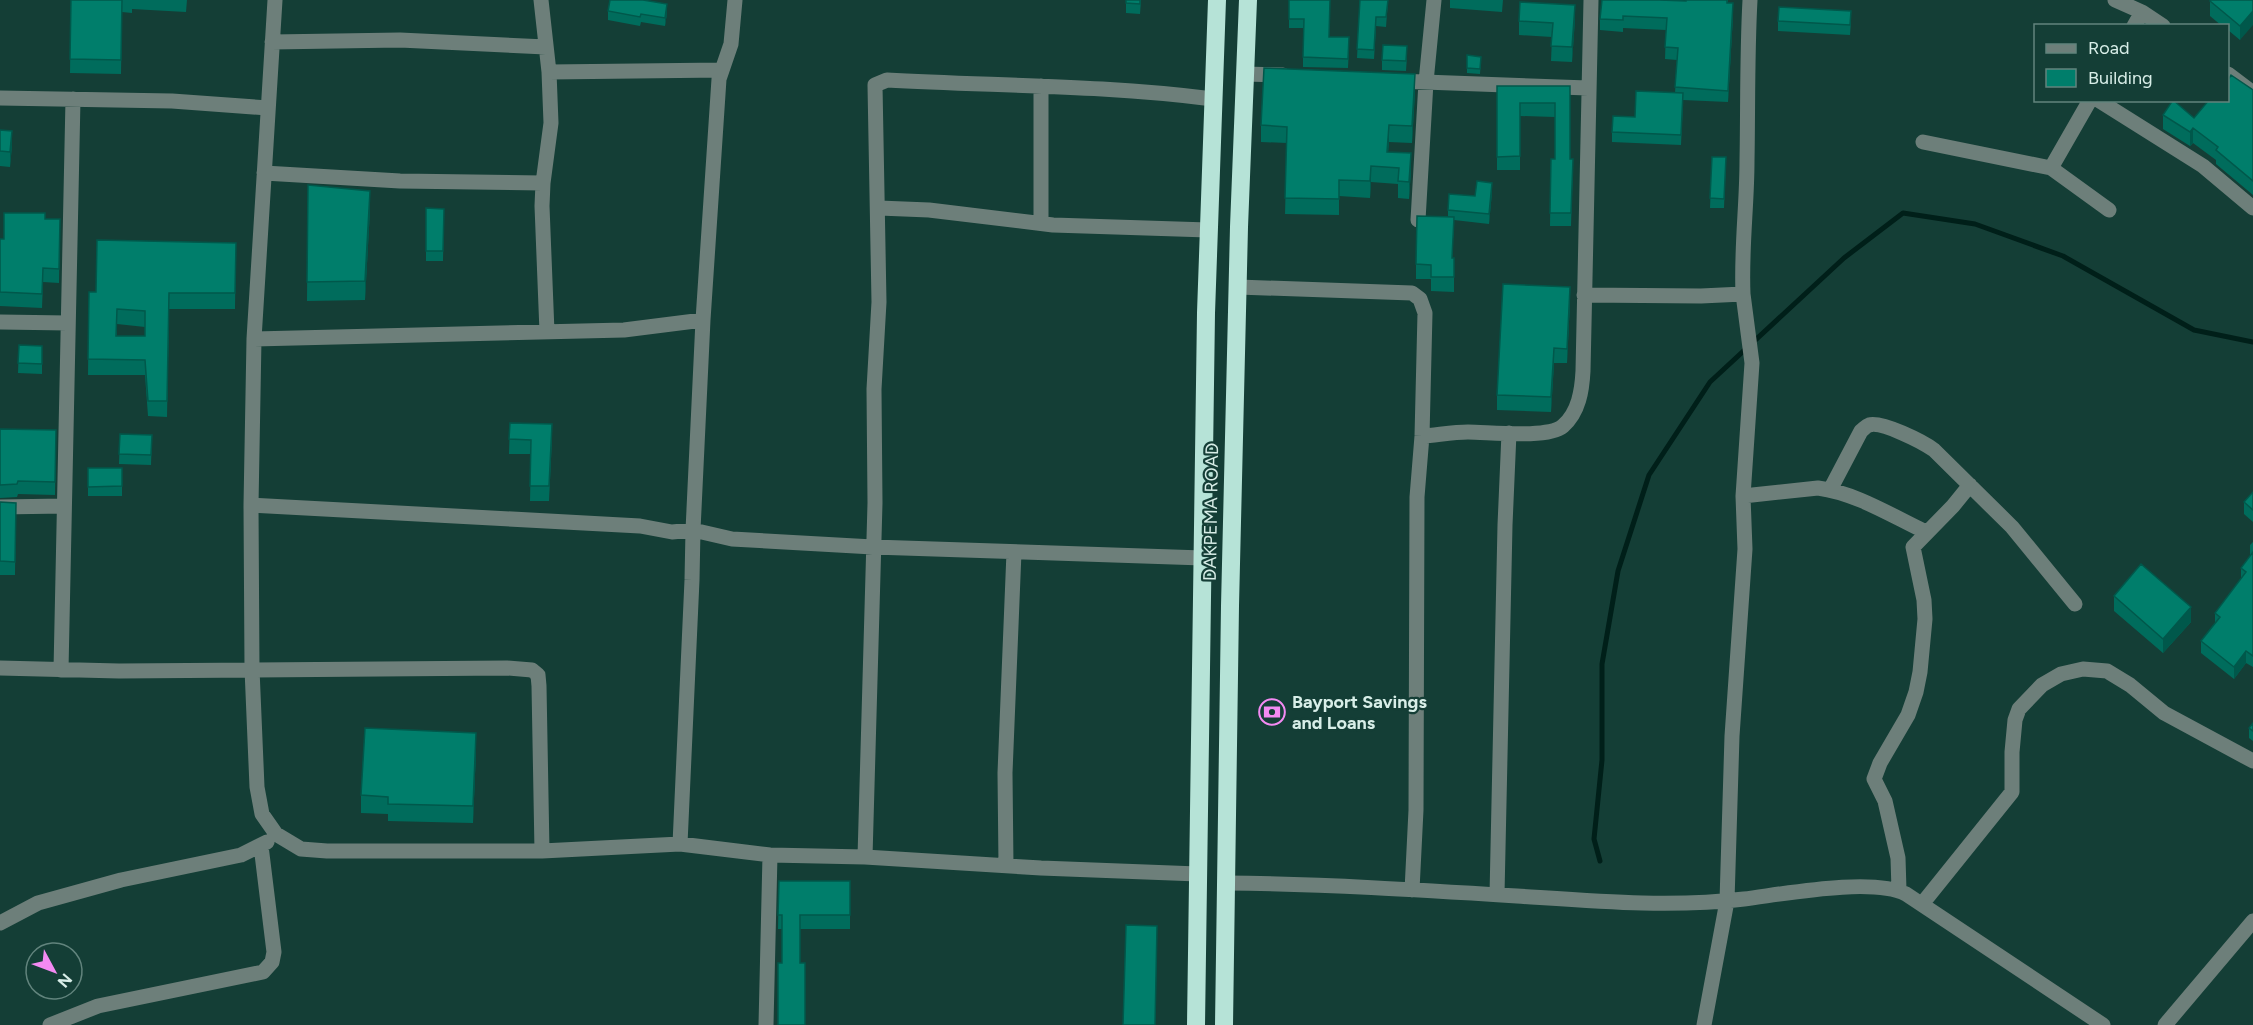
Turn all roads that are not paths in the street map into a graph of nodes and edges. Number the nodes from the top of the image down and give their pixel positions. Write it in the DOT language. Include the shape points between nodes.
graph roads {
  1 [pos="275,0"];
  2 [pos="541,0"];
  3 [pos="735,0"];
  4 [pos="1217,0"];
  5 [pos="1248,0"];
  6 [pos="1434,0"];
  7 [pos="1591,0"];
  8 [pos="1750,0"];
  9 [pos="2115,0"];
  10 [pos="2138,19"];
  11 [pos="2156,24"];
  12 [pos="272,42"];
  13 [pos="546,47"];
  14 [pos="722,70"];
  15 [pos="549,72"];
  16 [pos="1245,74"];
  17 [pos="2229,75"];
  18 [pos="1301,76"];
  19 [pos="1380,80"];
  20 [pos="1426,82"];
  21 [pos="1041,86"];
  22 [pos="1588,88"];
  23 [pos="2253,93"];
  24 [pos="0,98"];
  25 [pos="73,99"];
  26 [pos="1213,99"];
  27 [pos="2089,102"];
  28 [pos="2101,102"];
  29 [pos="268,108"];
  30 [pos="1923,142"];
  31 [pos="2051,168"];
  32 [pos="264,173"];
  33 [pos="543,183"];
  34 [pos="879,208"];
  35 [pos="2253,208"];
  36 [pos="2109,210"];
  37 [pos="1419,220"];
  38 [pos="1041,223"];
  39 [pos="1208,230"];
  40 [pos="1238,286"];
  41 [pos="1743,294"];
  42 [pos="1584,295"];
  43 [pos="703,320"];
  44 [pos="0,322"];
  45 [pos="68,323"];
  46 [pos="547,332"];
  47 [pos="254,339"];
  48 [pos="1509,433"];
  49 [pos="1422,436"];
  50 [pos="1970,485"];
  51 [pos="1830,490"];
  52 [pos="1743,496"];
  53 [pos="251,505"];
  54 [pos="64,506"];
  55 [pos="0,507"];
  56 [pos="693,530"];
  57 [pos="1926,532"];
  58 [pos="873,547"];
  59 [pos="1014,552"];
  60 [pos="1203,558"];
  61 [pos="2075,604"];
  62 [pos="0,668"];
  63 [pos="252,669"];
  64 [pos="61,670"];
  65 [pos="2253,761"];
  66 [pos="276,834"];
  67 [pos="680,844"];
  68 [pos="261,846"];
  69 [pos="542,851"];
  70 [pos="770,855"];
  71 [pos="865,857"];
  72 [pos="1006,866"];
  73 [pos="1198,874"];
  74 [pos="1226,883"];
  75 [pos="1412,890"];
  76 [pos="1899,890"];
  77 [pos="1497,895"];
  78 [pos="1727,901"];
  79 [pos="1922,904"];
  80 [pos="2253,921"];
  81 [pos="0,923"];
  82 [pos="50,1025"];
  83 [pos="766,1025"];
  84 [pos="1196,1025"];
  85 [pos="1224,1025"];
  86 [pos="1704,1025"];
  87 [pos="2103,1025"];
  88 [pos="2166,1025"];
  1 -- 12 [label="street"];
  2 -- 13 [label="street"];
  3 -- 14 [label="street" via="731,44"];
  4 -- 26 [label="highway, DAKPEMA ROAD"];
  5 -- 16 [label="highway, DAKPEMA ROAD"];
  6 -- 20 [label="street"];
  7 -- 22 [label="street"];
  8 -- 41 [label="street"];
  9 -- 10 [label="street"];
  10 -- 11 [label="street"];
  12 -- 13 [label="street" via="400,40"];
  12 -- 29 [label="street"];
  13 -- 15 [label="street"];
  14 -- 15 [label="street"];
  14 -- 43 [label="street"];
  15 -- 33 [label="street" via="551,123"];
  16 -- 18 [label="street"];
  16 -- 40 [label="highway, DAKPEMA ROAD"];
  17 -- 23 [label="street"];
  19 -- 20 [label="street"];
  20 -- 22 [label="street"];
  20 -- 37 [label="street"];
  21 -- 26 [label="street" via="1150,91"];
  21 -- 34 [label="street" via="887,80 875,85"];
  21 -- 38 [label="street"];
  22 -- 42 [label="street"];
  24 -- 25 [label="street"];
  25 -- 29 [label="street"];
  25 -- 45 [label="street"];
  26 -- 39 [label="highway, DAKPEMA ROAD"];
  27 -- 31 [label="street"];
  28 -- 35 [label="street" via="2203,166"];
  29 -- 32 [label="street"];
  30 -- 31 [label="street"];
  31 -- 36 [label="street"];
  32 -- 33 [label="street" via="400,181"];
  32 -- 47 [label="street"];
  33 -- 46 [label="street"];
  34 -- 38 [label="street"];
  34 -- 58 [label="street"];
  38 -- 39 [label="street"];
  39 -- 60 [label="highway, DAKPEMA ROAD"];
  40 -- 49 [label="street" via="1412,293 1420,299 1425,313"];
  40 -- 74 [label="highway, DAKPEMA ROAD"];
  41 -- 42 [label="street"];
  41 -- 52 [label="street" via="1752,363"];
  42 -- 48 [label="street" via="1581,392 1573,412 1563,427 1549,433"];
  43 -- 46 [label="street" via="624,330"];
  43 -- 56 [label="street"];
  44 -- 45 [label="street"];
  45 -- 54 [label="street"];
  46 -- 47 [label="street"];
  47 -- 53 [label="street"];
  48 -- 49 [label="street"];
  48 -- 77 [label="street"];
  49 -- 75 [label="street" via="1417,496"];
  50 -- 51 [label="street" via="1921,441 1869,425 1861,431"];
  50 -- 57 [label="street"];
  50 -- 61 [label="street" via="2012,527"];
  51 -- 52 [label="street"];
  51 -- 57 [label="street"];
  52 -- 78 [label="street" via="1745,549 1732,736"];
  53 -- 56 [label="street" via="628,526 672,532"];
  53 -- 63 [label="street"];
  54 -- 55 [label="street"];
  54 -- 64 [label="street"];
  56 -- 58 [label="street" via="732,540"];
  56 -- 67 [label="street"];
  57 -- 76 [label="street" via="1912,550 1925,619 1916,692 1874,779 1885,801 1898,858"];
  58 -- 59 [label="street"];
  58 -- 71 [label="street"];
  59 -- 60 [label="street"];
  59 -- 72 [label="street" via="1005,773"];
  60 -- 73 [label="highway, DAKPEMA ROAD"];
  62 -- 64 [label="street"];
  63 -- 64 [label="street"];
  63 -- 66 [label="street" via="257,787 262,814"];
  63 -- 69 [label="street" via="532,670 538,675 539,686"];
  65 -- 79 [label="street" via="2164,713 2107,671 2083,669 2061,674 2042,685 2019,710 2012,752 2012,792"];
  66 -- 68 [label="street"];
  66 -- 69 [label="street" via="301,849 327,852"];
  67 -- 69 [label="street"];
  67 -- 70 [label="street"];
  68 -- 81 [label="street" via="241,855 121,880 38,903"];
  68 -- 82 [label="street" via="274,952 268,968 98,1006"];
  70 -- 71 [label="street"];
  70 -- 83 [label="street"];
  71 -- 72 [label="street"];
  72 -- 73 [label="street"];
  73 -- 84 [label="highway, DAKPEMA ROAD"];
  74 -- 75 [label="street"];
  74 -- 85 [label="highway, DAKPEMA ROAD"];
  75 -- 77 [label="street"];
  76 -- 78 [label="street" via="1867,886"];
  76 -- 79 [label="street"];
  77 -- 78 [label="street"];
  78 -- 86 [label="street"];
  79 -- 87 [label="street"];
  80 -- 88 [label="street"];
}
